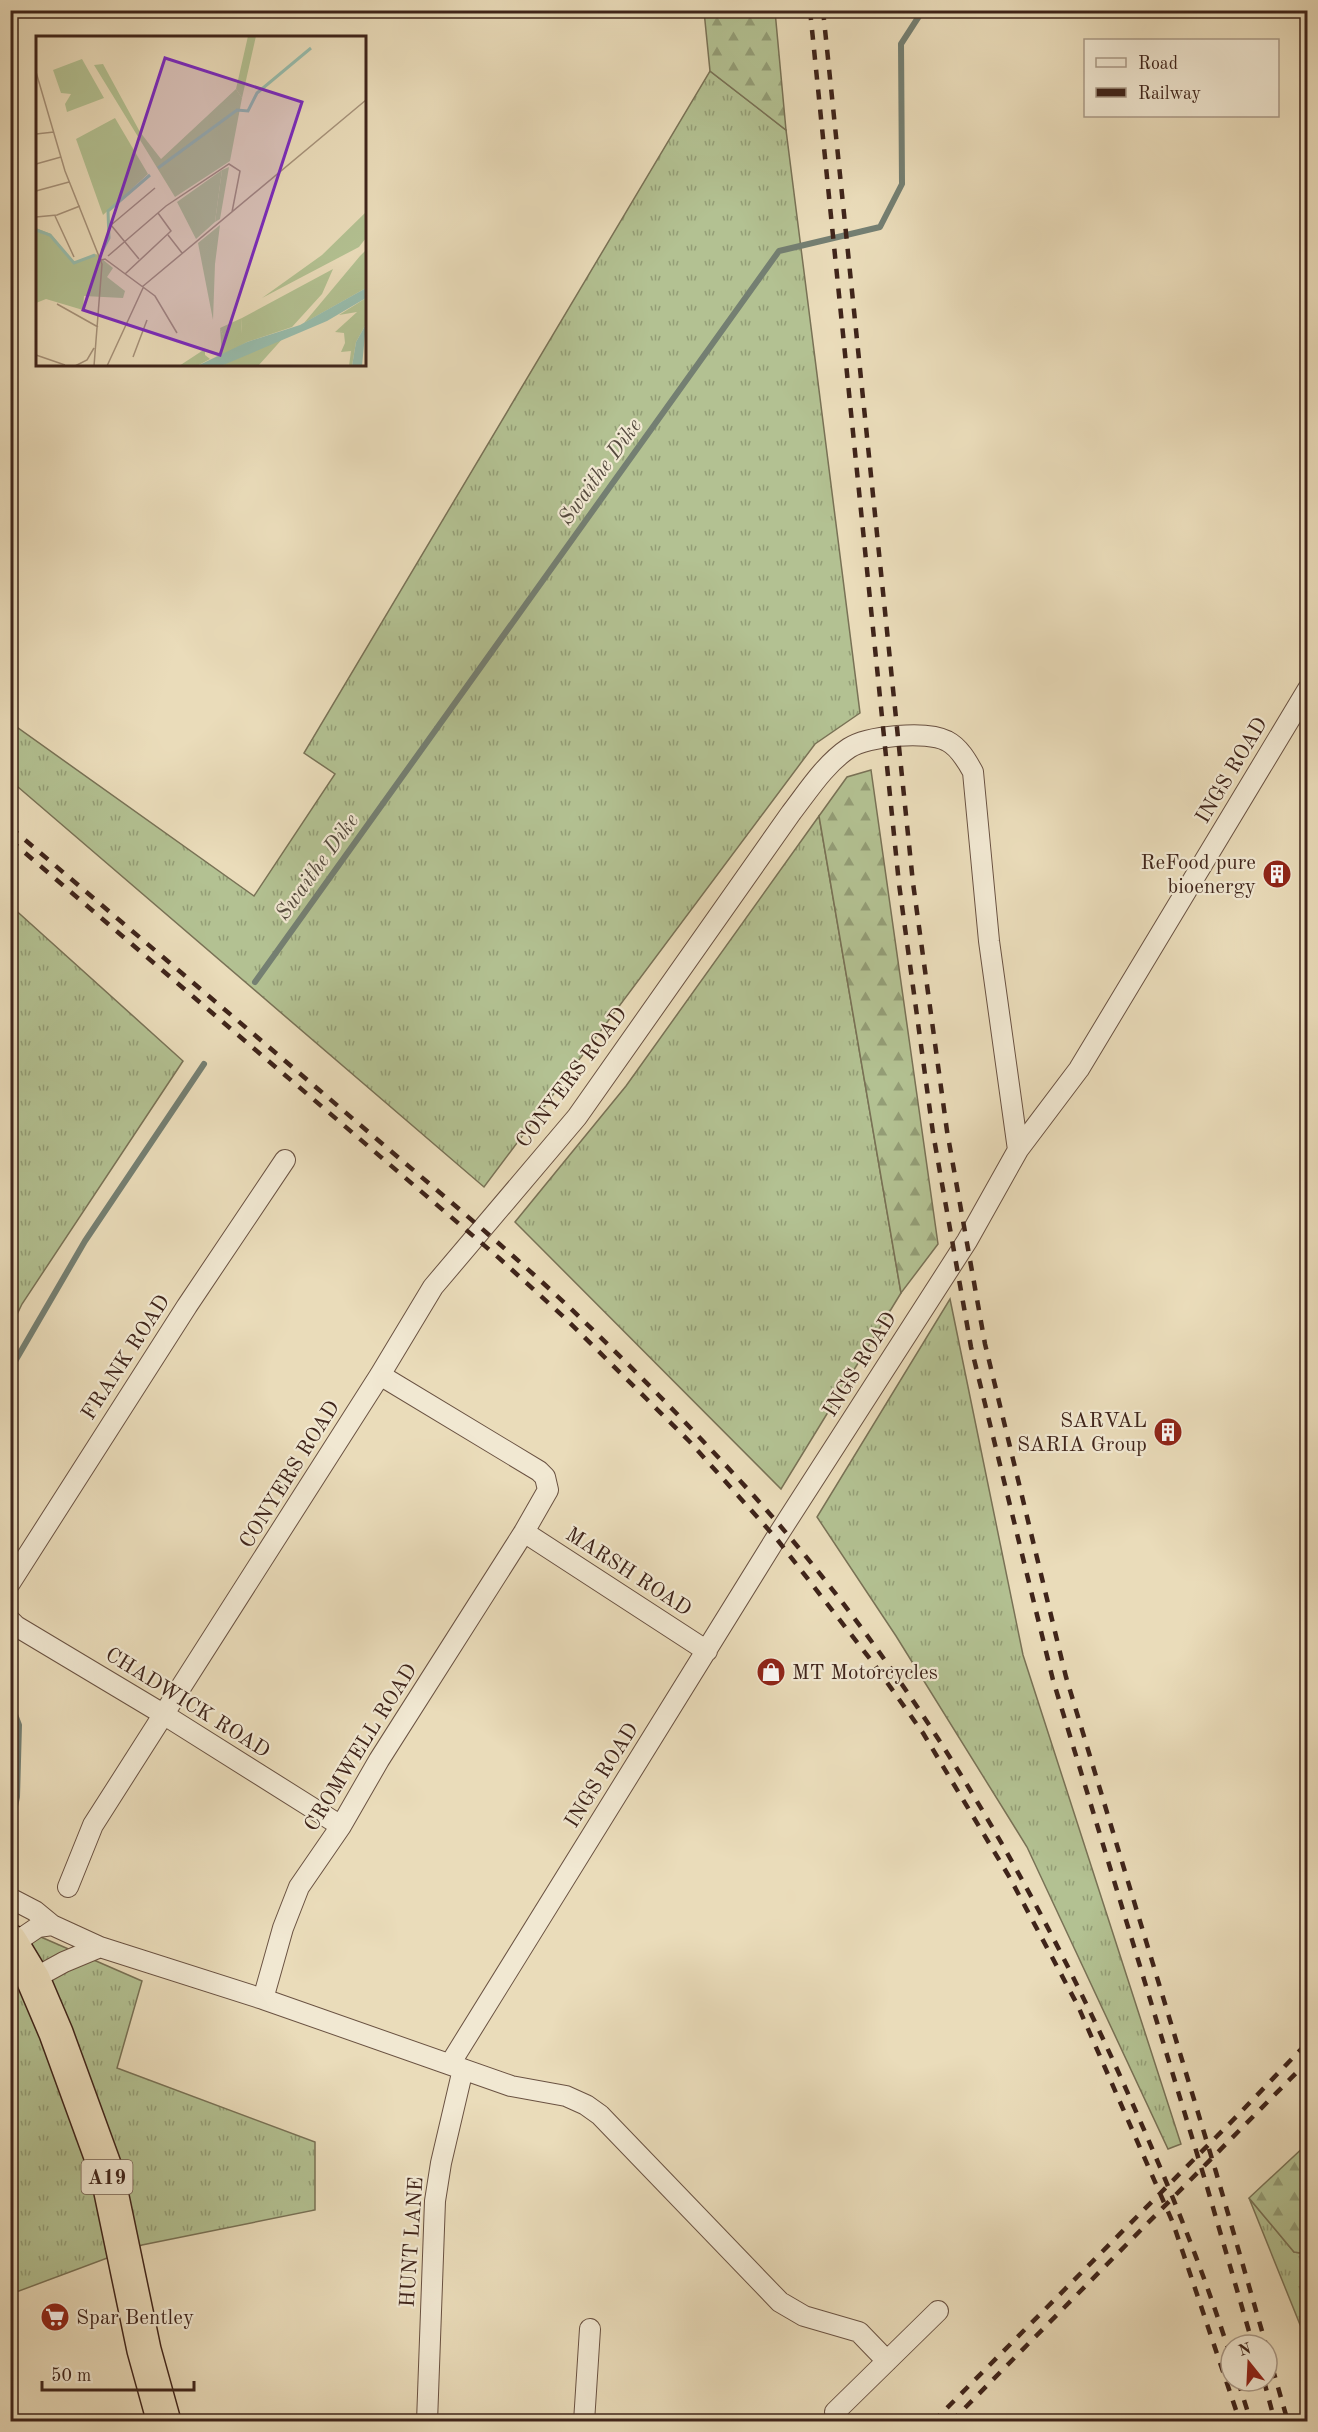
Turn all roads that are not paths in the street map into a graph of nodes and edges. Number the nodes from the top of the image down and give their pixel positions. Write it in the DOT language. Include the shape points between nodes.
graph roads {
  1 [pos="1308,689"];
  2 [pos="1018,1150"];
  3 [pos="285,1160"];
  4 [pos="380,1375"];
  5 [pos="524,1532"];
  6 [pos="10,1583"];
  7 [pos="10,1620"];
  8 [pos="707,1650"];
  9 [pos="163,1714"];
  10 [pos="341,1826"];
  11 [pos="68,1887"];
  12 [pos="10,1898"];
  13 [pos="52,1925"];
  14 [pos="12,1942"];
  15 [pos="100,1947"];
  16 [pos="33,1979"];
  17 [pos="263,1999"];
  18 [pos="457,2067"];
  19 [pos="938,2311"];
  20 [pos="590,2329"];
  21 [pos="887,2361"];
  22 [pos="835,2412"];
  23 [pos="164,2421"];
  24 [pos="427,2421"];
  25 [pos="584,2421"];
  1 -- 2 [label="street, INGS ROAD" via="1079,1069"];
  2 -- 4 [label="street, CONYERS ROAD" via="989,942 973,772 947,741 920,734 861,742 824,771 791,813 577,1117 433,1287"];
  2 -- 8 [label="street, INGS ROAD" via="967,1241"];
  3 -- 6 [label="street, FRANK ROAD"];
  4 -- 5 [label="street, CROMWELL ROAD" via="545,1477 546,1498"];
  4 -- 9 [label="street, CONYERS ROAD"];
  5 -- 8 [label="street, MARSH ROAD"];
  5 -- 10 [label="street, CROMWELL ROAD"];
  7 -- 9 [label="street, CHADWICK ROAD"];
  8 -- 18 [label="street, INGS ROAD"];
  9 -- 10 [label="street, CHADWICK ROAD"];
  9 -- 11 [label="street, CONYERS ROAD" via="93,1825"];
  10 -- 17 [label="street, CROMWELL ROAD" via="299,1887"];
  12 -- 13 [label="street"];
  13 -- 14 [label="street" via="38,1927"];
  13 -- 15 [label="street"];
  14 -- 16 [label="highway, A19"];
  15 -- 16 [label="street"];
  15 -- 17 [label="street"];
  16 -- 23 [label="highway, A19" via="106,2173 144,2350"];
  17 -- 18 [label="street"];
  18 -- 21 [label="street" via="586,2105 780,2302 804,2316 859,2332"];
  18 -- 24 [label="street, HUNT LANE" via="435,2201"];
  19 -- 21 [label="street"];
  20 -- 25 [label="street"];
  21 -- 22 [label="street"];
}
